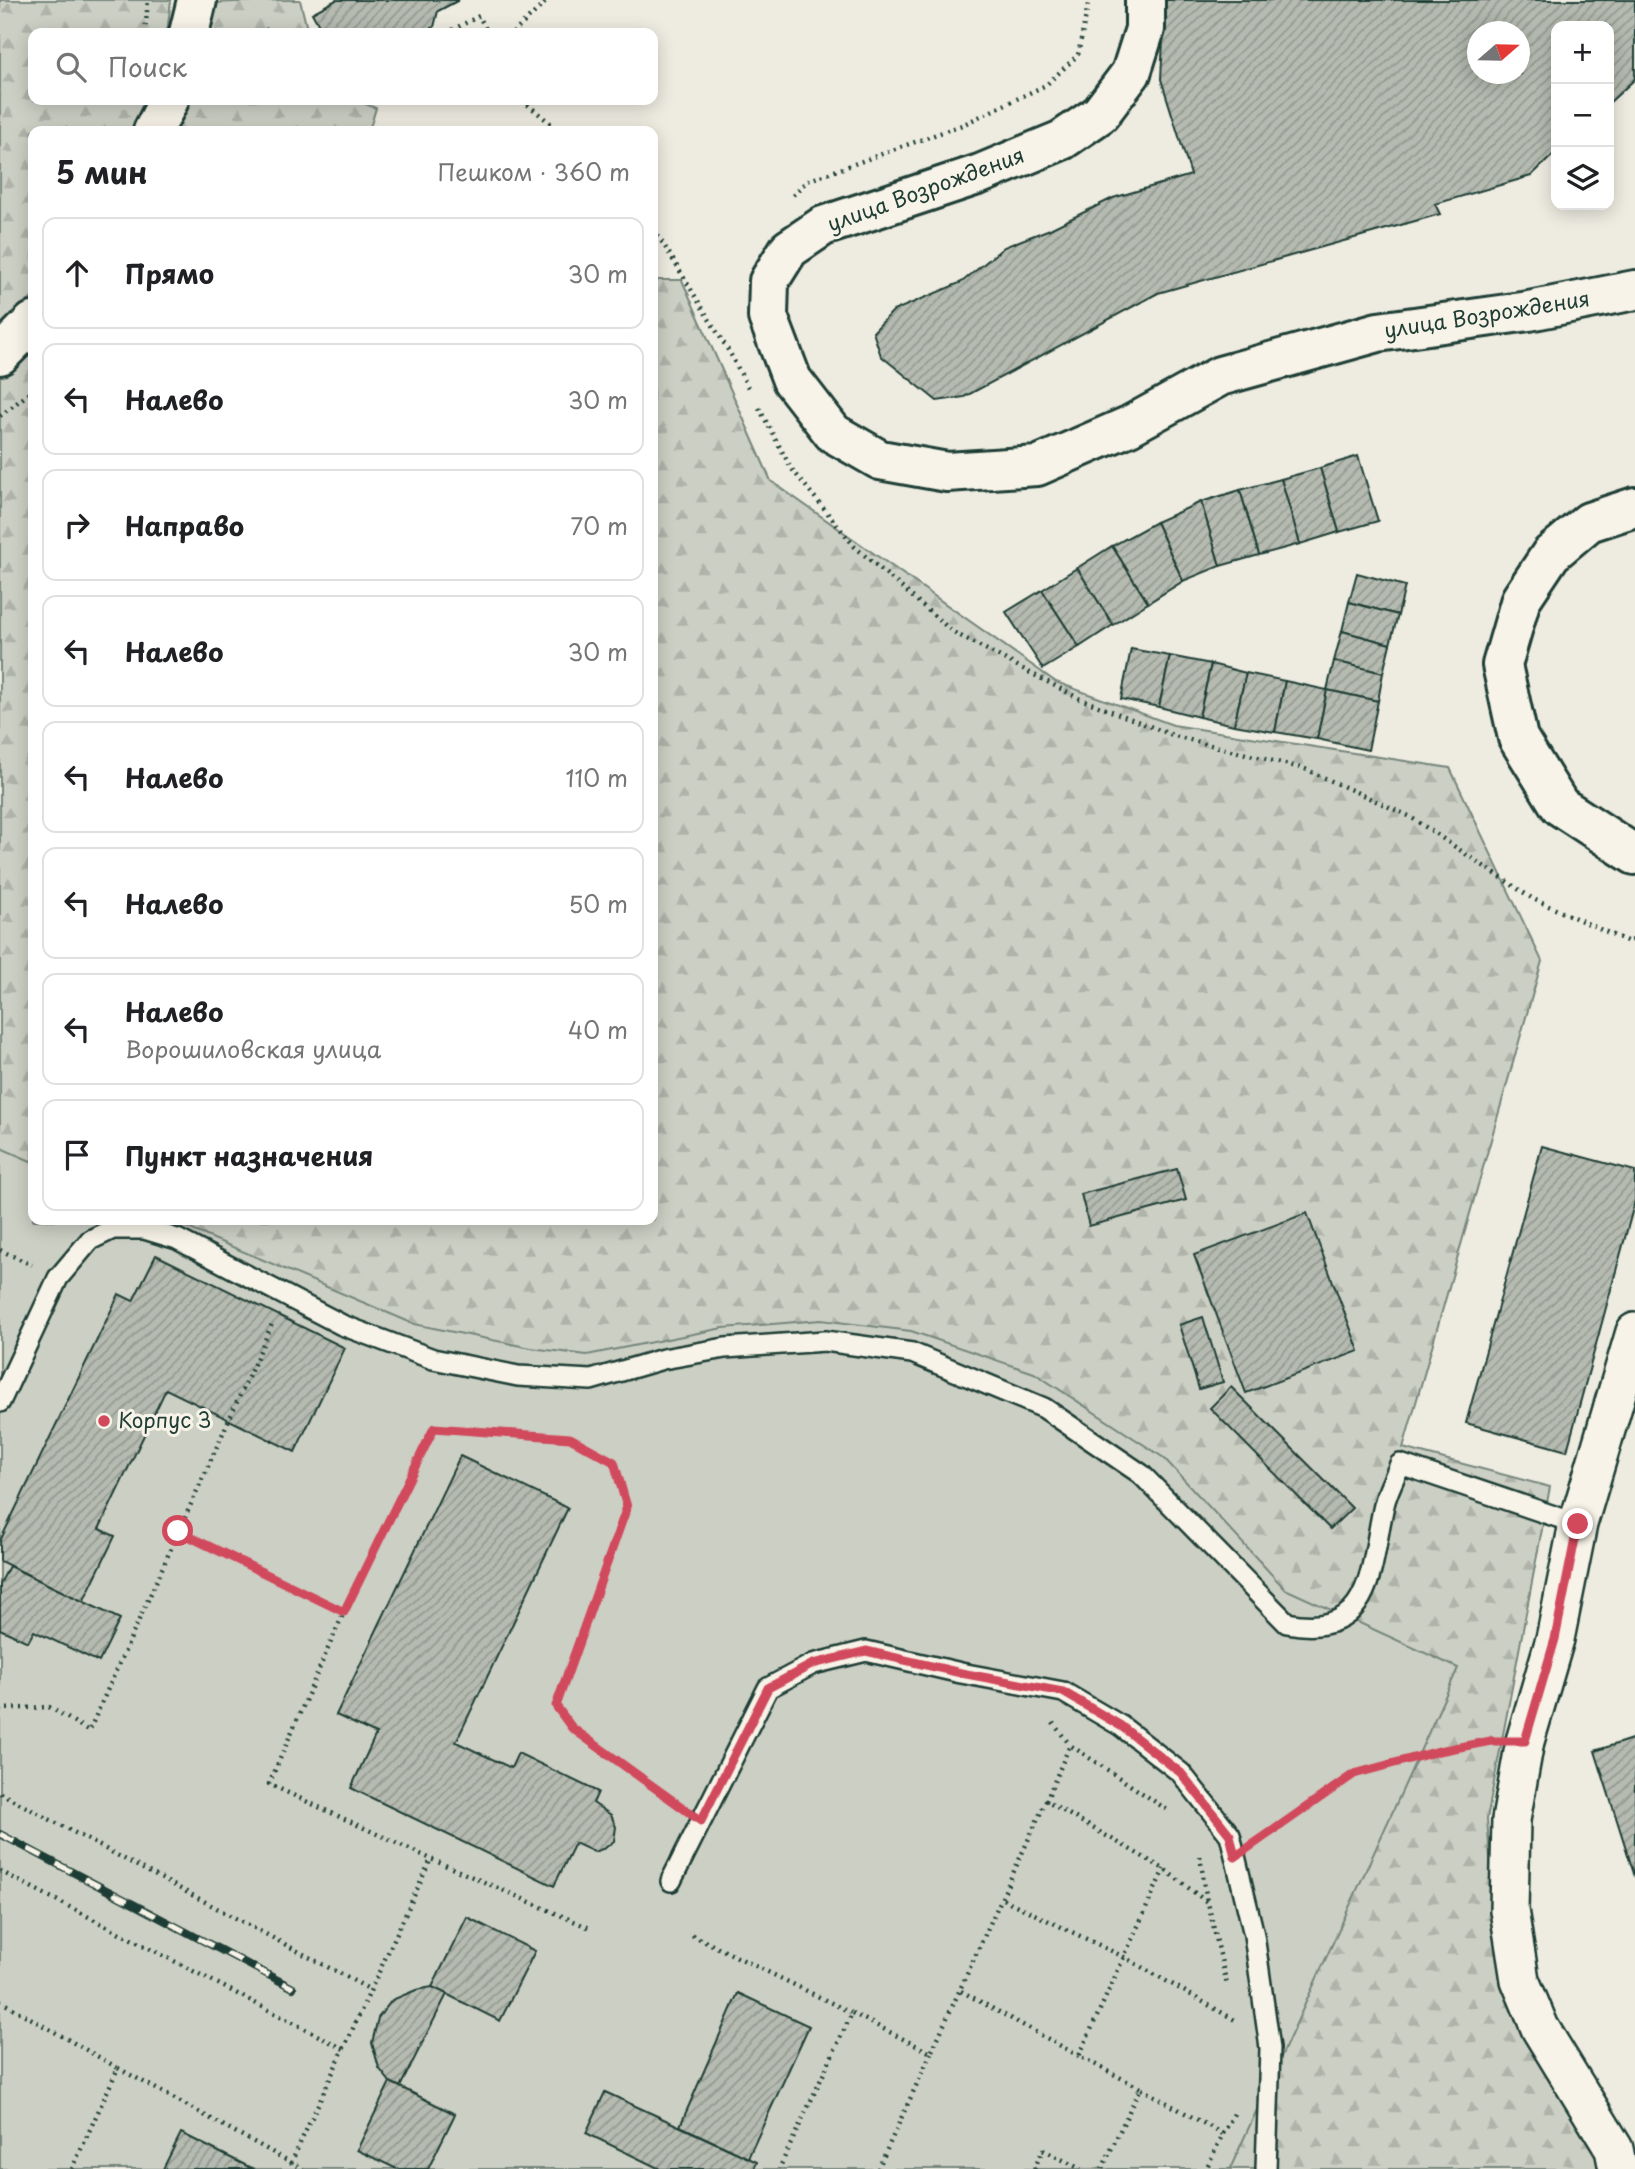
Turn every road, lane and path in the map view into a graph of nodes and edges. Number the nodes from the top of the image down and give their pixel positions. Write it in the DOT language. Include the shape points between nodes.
graph roads {
  1 [pos="148,0"];
  2 [pos="197,0"];
  3 [pos="548,0"];
  4 [pos="1089,0"];
  5 [pos="1144,0"];
  6 [pos="145,28"];
  7 [pos="190,28"];
  8 [pos="456,28"];
  9 [pos="486,28"];
  10 [pos="518,28"];
  11 [pos="166,105"];
  12 [pos="528,105"];
  13 [pos="156,126"];
  14 [pos="554,126"];
  15 [pos="787,201"];
  16 [pos="658,237"];
  17 [pos="1635,290"];
  18 [pos="28,327"];
  19 [pos="0,355"];
  20 [pos="28,394"];
  21 [pos="0,416"];
  22 [pos="1635,507"];
  23 [pos="1635,855"];
  24 [pos="1635,939"];
  25 [pos="275,1318"];
  26 [pos="1635,1332"];
  27 [pos="0,1402"];
  28 [pos="1578,1524"];
  29 [pos="178,1531"];
  30 [pos="344,1612"];
  31 [pos="0,1709"];
  32 [pos="1525,1741"];
  33 [pos="0,1793"];
  34 [pos="1046,1801"];
  35 [pos="1178,1817"];
  36 [pos="701,1821"];
  37 [pos="1199,1851"];
  38 [pos="1235,1857"];
  39 [pos="431,1859"];
  40 [pos="1164,1870"];
  41 [pos="0,1871"];
  42 [pos="671,1881"];
  43 [pos="1003,1899"];
  44 [pos="1208,1903"];
  45 [pos="592,1929"];
  46 [pos="692,1934"];
  47 [pos="1124,1957"];
  48 [pos="1228,1987"];
  49 [pos="371,1990"];
  50 [pos="961,1992"];
  51 [pos="0,2001"];
  52 [pos="1237,2011"];
  53 [pos="852,2013"];
  54 [pos="344,2049"];
  55 [pos="931,2053"];
  56 [pos="1079,2056"];
  57 [pos="118,2068"];
  58 [pos="1140,2088"];
  59 [pos="1240,2101"];
  60 [pos="1223,2134"];
  61 [pos="292,2163"];
  62 [pos="72,2169"];
  63 [pos="303,2169"];
  64 [pos="779,2169"];
  65 [pos="878,2169"];
  66 [pos="1034,2169"];
  67 [pos="1081,2169"];
  68 [pos="1102,2169"];
  69 [pos="1206,2169"];
  70 [pos="1266,2169"];
  71 [pos="1618,2169"];
  1 -- 6 [label="path"];
  2 -- 7 [label="street"];
  3 -- 10 [label="path"];
  4 -- 15 [label="path" via="1077,55 1046,85 962,125 807,181"];
  5 -- 17 [label="street, улица Возрождения" via="1145,29 1131,73 1100,114 1062,140 980,174 823,226 789,248 769,281 768,317 792,380 833,433 880,460 947,472 1037,466 1129,426 1220,376 1378,332 1529,311"];
  8 -- 9 [label="path" via="480,16"];
  11 -- 13 [label="street"];
  12 -- 14 [label="path"];
  16 -- 24 [label="path" via="731,355 791,468 855,547 953,632 1078,698 1175,736 1305,769 1409,816 1533,899 1629,942"];
  18 -- 19 [label="street"];
  20 -- 21 [label="path"];
  22 -- 23 [label="street" via="1589,522 1551,554 1521,599 1502,664 1518,738 1560,806"];
  25 -- 29 [label="path"];
  26 -- 28 [label="street"];
  27 -- 28 [label="lane" via="58,1278 90,1240 113,1229 144,1229 177,1239 342,1325 433,1359 518,1377 591,1380 663,1359 724,1348 825,1341 912,1353 1044,1408 1141,1474 1287,1623 1310,1627 1329,1623 1348,1615 1362,1598 1384,1503 1400,1464"];
  28 -- 32 [label="street" via="1555,1639"];
  29 -- 30 [label="path"];
  29 -- 31 [label="path" via="89,1731 49,1707"];
  30 -- 36 [label="path" via="434,1428 570,1438 614,1462 627,1507 556,1706 572,1728"];
  30 -- 39 [label="path" via="269,1784"];
  32 -- 38 [label="path" via="1465,1745 1354,1774"];
  32 -- 71 [label="street" via="1511,1820 1509,1910 1520,1980 1540,2028 1614,2149"];
  33 -- 49 [label="path"];
  34 -- 35 [label="path" via="1070,1745"];
  34 -- 40 [label="path"];
  34 -- 43 [label="path"];
  36 -- 38 [label="lane" via="768,1688 813,1664 866,1651 1063,1692 1121,1726 1181,1773 1230,1835"];
  36 -- 42 [label="lane"];
  37 -- 44 [label="path"];
  38 -- 70 [label="lane" via="1254,1935 1270,2048"];
  39 -- 45 [label="path"];
  39 -- 49 [label="path"];
  40 -- 44 [label="path"];
  40 -- 47 [label="path"];
  41 -- 54 [label="path"];
  43 -- 47 [label="path"];
  43 -- 50 [label="path"];
  44 -- 48 [label="path"];
  46 -- 53 [label="path"];
  47 -- 52 [label="path" via="1241,2024"];
  47 -- 56 [label="path"];
  49 -- 54 [label="path"];
  50 -- 55 [label="path"];
  50 -- 56 [label="path"];
  51 -- 57 [label="path"];
  53 -- 55 [label="path"];
  53 -- 64 [label="path"];
  54 -- 61 [label="path"];
  55 -- 65 [label="path"];
  56 -- 58 [label="path"];
  57 -- 61 [label="path"];
  57 -- 62 [label="path"];
  58 -- 60 [label="path"];
  58 -- 68 [label="path"];
  59 -- 60 [label="path"];
  60 -- 69 [label="path"];
  61 -- 63 [label="path"];
  66 -- 67 [label="path" via="1043,2150"];
}
